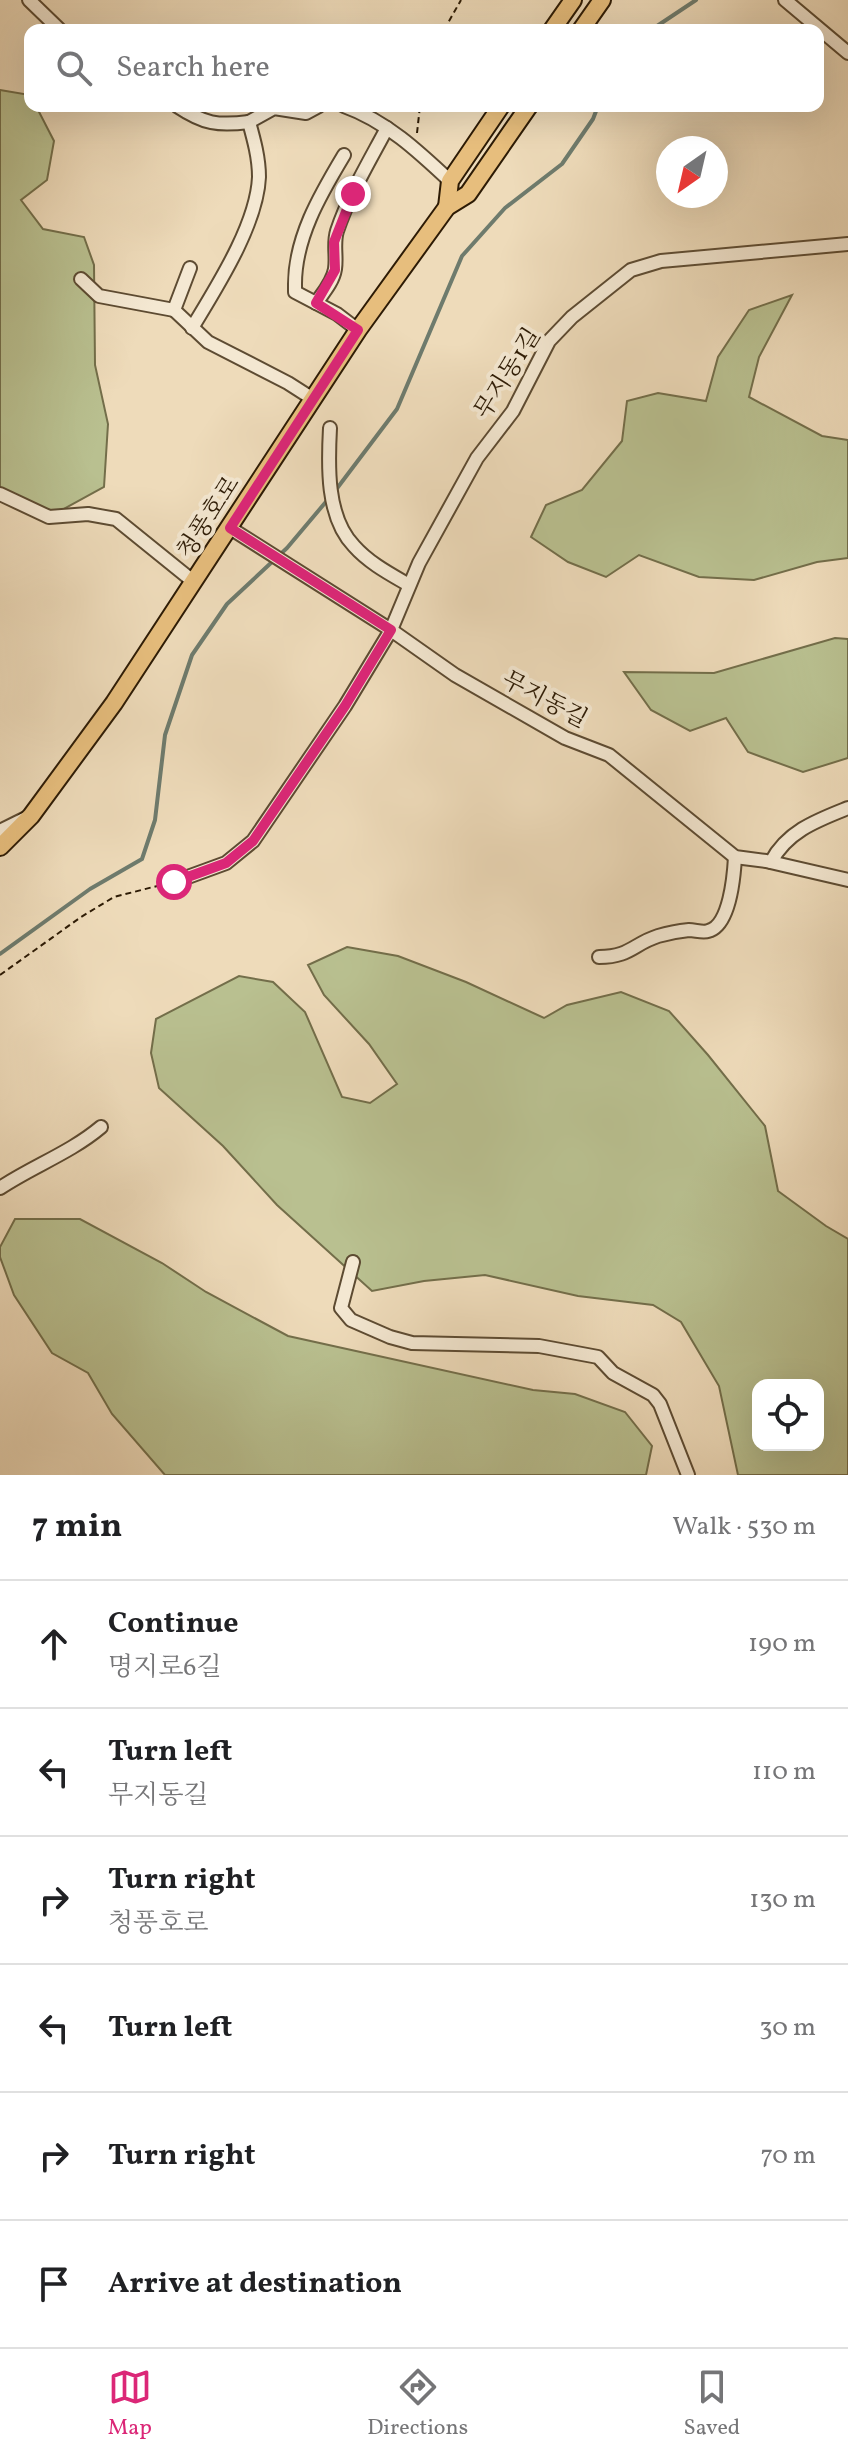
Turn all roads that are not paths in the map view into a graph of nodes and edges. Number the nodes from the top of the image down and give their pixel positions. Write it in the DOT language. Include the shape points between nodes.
graph roads {
  1 [pos="29,0"];
  2 [pos="573,0"];
  3 [pos="602,0"];
  4 [pos="785,0"];
  5 [pos="54,24"];
  6 [pos="556,24"];
  7 [pos="585,24"];
  8 [pos="814,24"];
  9 [pos="824,33"];
  10 [pos="848,53"];
  11 [pos="188,112"];
  12 [pos="267,112"];
  13 [pos="356,112"];
  14 [pos="497,112"];
  15 [pos="525,112"];
  16 [pos="249,122"];
  17 [pos="387,128"];
  18 [pos="344,155"];
  19 [pos="450,181"];
  20 [pos="447,207"];
  21 [pos="848,244"];
  22 [pos="190,268"];
  23 [pos="81,279"];
  24 [pos="316,303"];
  25 [pos="174,310"];
  26 [pos="192,328"];
  27 [pos="358,330"];
  28 [pos="313,399"];
  29 [pos="330,428"];
  30 [pos="0,494"];
  31 [pos="230,528"];
  32 [pos="194,582"];
  33 [pos="409,585"];
  34 [pos="391,630"];
  35 [pos="848,808"];
  36 [pos="31,816"];
  37 [pos="0,831"];
  38 [pos="0,847"];
  39 [pos="735,857"];
  40 [pos="771,862"];
  41 [pos="848,880"];
  42 [pos="174,882"];
  43 [pos="599,957"];
  44 [pos="101,1127"];
  45 [pos="0,1188"];
  46 [pos="353,1262"];
  47 [pos="688,1475"];
  1 -- 5 [label="street"];
  2 -- 6 [label="main road"];
  3 -- 7 [label="main road"];
  4 -- 8 [label="street"];
  9 -- 10 [label="street"];
  11 -- 16 [label="street" via="208,123"];
  12 -- 16 [label="street"];
  13 -- 17 [label="street"];
  14 -- 19 [label="main road, 청풍호로"];
  15 -- 20 [label="main road, 청풍호로" via="468,194"];
  16 -- 26 [label="street" via="258,159 256,199"];
  17 -- 19 [label="street"];
  17 -- 24 [label="street" via="337,230 335,270"];
  18 -- 24 [label="street" via="312,214 298,257 295,292"];
  19 -- 20 [label="main road, 청풍호로"];
  20 -- 27 [label="main road, 청풍호로"];
  21 -- 33 [label="street, 무지동1길" via="661,261 631,270 609,286 549,341 513,411 477,458"];
  22 -- 25 [label="street"];
  23 -- 25 [label="street" via="99,296"];
  24 -- 27 [label="street"];
  25 -- 26 [label="street"];
  26 -- 28 [label="street"];
  27 -- 28 [label="main road, 청풍호로"];
  28 -- 31 [label="main road, 청풍호로"];
  29 -- 33 [label="street" via="329,487 343,532 373,563"];
  30 -- 32 [label="street" via="49,517 88,514 116,519"];
  31 -- 32 [label="main road, 청풍호로"];
  31 -- 34 [label="street, 무지동길"];
  32 -- 36 [label="main road, 청풍호로"];
  33 -- 34 [label="street, 무지동1길"];
  34 -- 39 [label="street, 무지동길" via="455,675 565,738 609,755"];
  34 -- 42 [label="street, 무지동1길" via="253,841 226,863"];
  35 -- 40 [label="street" via="800,830"];
  36 -- 37 [label="street"];
  36 -- 38 [label="main road, 청풍호로"];
  39 -- 40 [label="street"];
  39 -- 43 [label="street" via="730,898 717,926 670,933 626,954"];
  40 -- 41 [label="street"];
  44 -- 45 [label="street"];
  46 -- 47 [label="street" via="341,1308 351,1320 390,1337 430,1344 539,1346 598,1357 660,1404"];
}
